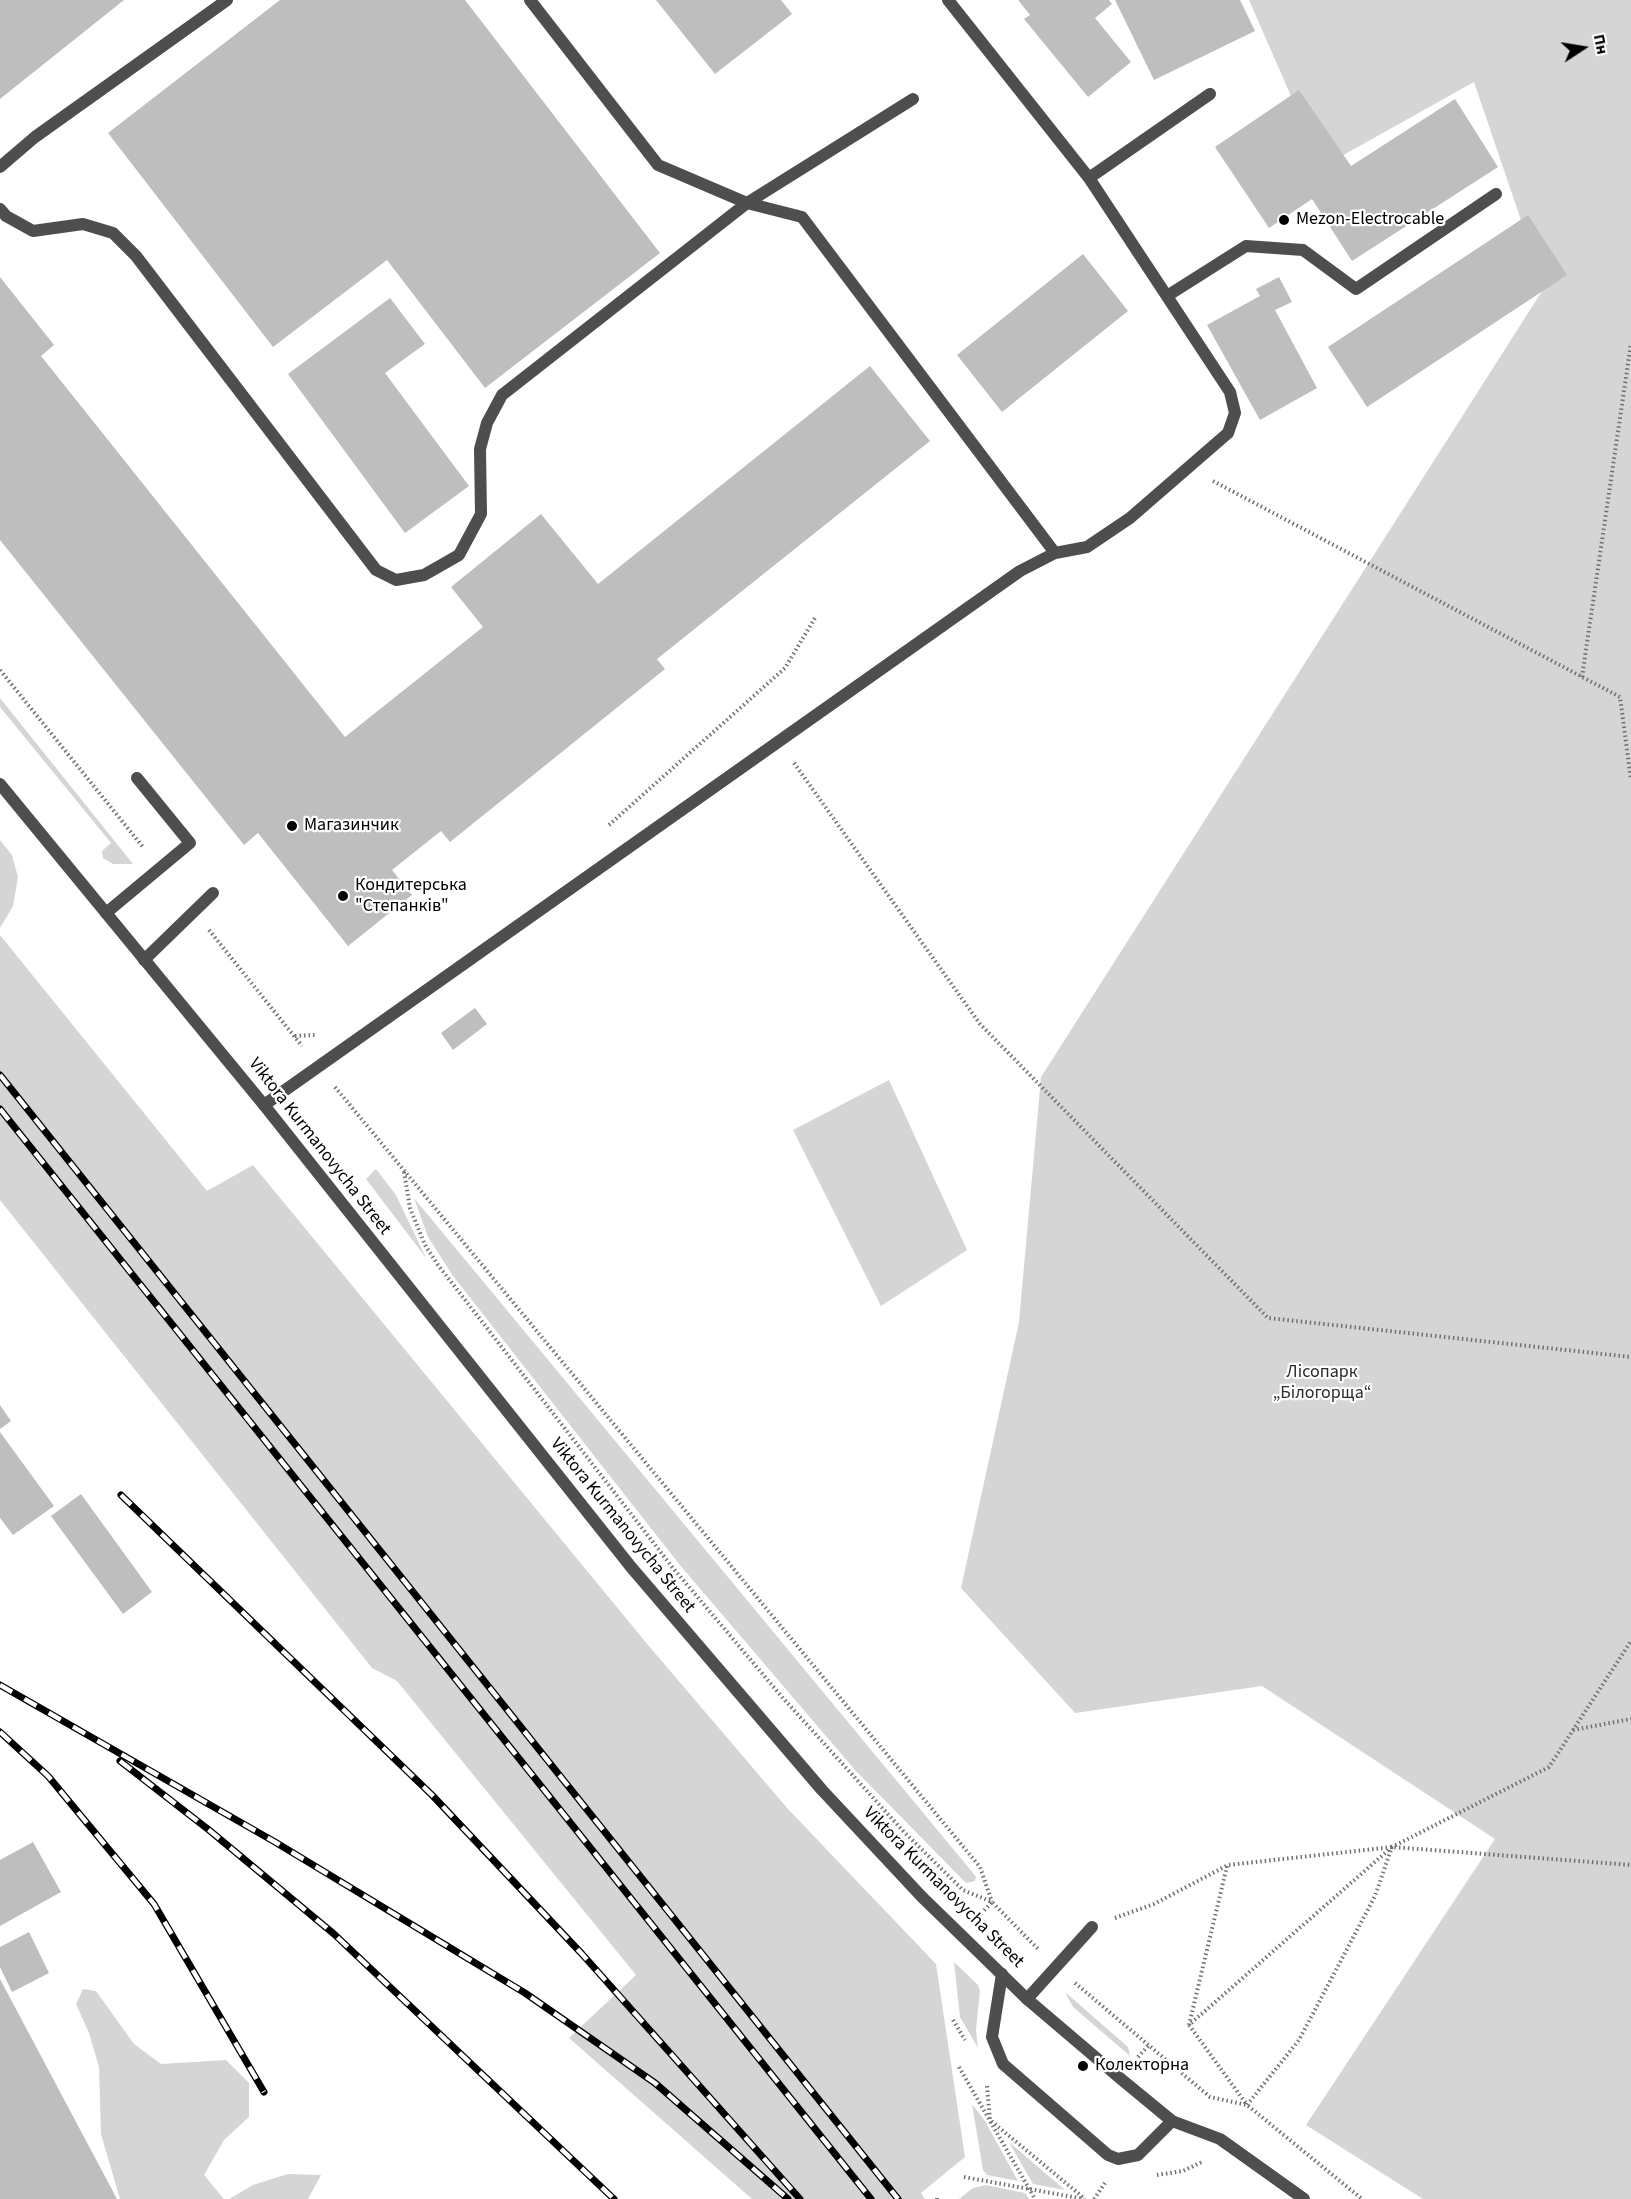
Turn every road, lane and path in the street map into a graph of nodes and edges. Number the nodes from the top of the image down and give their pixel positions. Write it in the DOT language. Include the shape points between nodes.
graph roads {
  1 [pos="227,0"];
  2 [pos="530,0"];
  3 [pos="948,0"];
  4 [pos="1210,94"];
  5 [pos="914,99"];
  6 [pos="0,167"];
  7 [pos="1089,178"];
  8 [pos="1496,194"];
  9 [pos="747,203"];
  10 [pos="0,209"];
  11 [pos="1167,296"];
  12 [pos="1631,344"];
  13 [pos="1188,468"];
  14 [pos="1055,553"];
  15 [pos="815,618"];
  16 [pos="0,670"];
  17 [pos="1582,676"];
  18 [pos="779,743"];
  19 [pos="137,778"];
  20 [pos="1631,780"];
  21 [pos="0,784"];
  22 [pos="602,831"];
  23 [pos="146,852"];
  24 [pos="213,893"];
  25 [pos="106,913"];
  26 [pos="211,933"];
  27 [pos="144,960"];
  28 [pos="324,1028"];
  29 [pos="295,1036"];
  30 [pos="301,1045"];
  31 [pos="336,1088"];
  32 [pos="264,1105"];
  33 [pos="404,1170"];
  34 [pos="1631,1357"];
  35 [pos="1631,1641"];
  36 [pos="1631,1719"];
  37 [pos="1573,1730"];
  38 [pos="1392,1847"];
  39 [pos="1228,1865"];
  40 [pos="1631,1865"];
  41 [pos="992,1902"];
  42 [pos="1092,1927"];
  43 [pos="1054,1966"];
  44 [pos="1002,1974"];
  45 [pos="1027,1999"];
  46 [pos="953,2020"];
  47 [pos="1189,2025"];
  48 [pos="1149,2045"];
  49 [pos="969,2047"];
  50 [pos="1138,2057"];
  51 [pos="959,2067"];
  52 [pos="986,2074"];
  53 [pos="1247,2105"];
  54 [pos="990,2120"];
  55 [pos="1172,2121"];
  56 [pos="964,2177"];
  57 [pos="1029,2189"];
  58 [pos="1035,2199"];
  59 [pos="1085,2199"];
  60 [pos="1304,2199"];
  61 [pos="1362,2199"];
  1 -- 6 [label="street" via="35,137"];
  2 -- 9 [label="street" via="658,165"];
  3 -- 7 [label="street"];
  4 -- 7 [label="street"];
  5 -- 9 [label="street"];
  7 -- 11 [label="street"];
  8 -- 11 [label="street" via="1356,289 1303,250 1246,246"];
  9 -- 10 [label="street" via="502,395 487,423 480,449 482,514 459,555 424,575 396,580 376,570 136,256 112,233 83,224 33,231"];
  9 -- 14 [label="street" via="802,217"];
  11 -- 13 [label="street" via="1230,392 1235,413 1228,433"];
  12 -- 17 [label="path"];
  13 -- 14 [label="street" via="1130,518 1087,547"];
  13 -- 17 [label="path"];
  14 -- 18 [label="street" via="1020,571"];
  15 -- 22 [label="path" via="785,668"];
  16 -- 23 [label="path"];
  17 -- 20 [label="path" via="1620,697"];
  18 -- 32 [label="street"];
  18 -- 34 [label="path" via="980,1024 1268,1318"];
  19 -- 25 [label="street" via="190,843"];
  21 -- 25 [label="street, Viktora Kurmanovycha Street"];
  24 -- 27 [label="street"];
  25 -- 27 [label="street, Viktora Kurmanovycha Street"];
  26 -- 29 [label="path"];
  27 -- 32 [label="street, Viktora Kurmanovycha Street"];
  28 -- 29 [label="path" via="314,1035"];
  29 -- 30 [label="path"];
  31 -- 33 [label="path"];
  32 -- 44 [label="street, Viktora Kurmanovycha Street" via="725,1680 914,1889"];
  33 -- 41 [label="path" via="980,1867"];
  33 -- 41 [label="path" via="410,1208 438,1265 674,1568 782,1697 896,1823 963,1890"];
  35 -- 37 [label="path"];
  36 -- 37 [label="path"];
  37 -- 38 [label="path" via="1549,1767"];
  38 -- 39 [label="path"];
  38 -- 40 [label="path"];
  38 -- 47 [label="path"];
  38 -- 53 [label="path" via="1375,1896 1299,2040"];
  39 -- 42 [label="path" via="1154,1904"];
  39 -- 47 [label="path"];
  41 -- 43 [label="path"];
  42 -- 43 [label="street"];
  43 -- 45 [label="street"];
  43 -- 48 [label="path"];
  44 -- 45 [label="street, Viktora Kurmanovycha Street"];
  44 -- 55 [label="street" via="992,2037 996,2052 1004,2064 1073,2125 1118,2159 1145,2150"];
  45 -- 55 [label="street, Viktora Kurmanovycha Street"];
  46 -- 49 [label="path"];
  47 -- 53 [label="path"];
  48 -- 50 [label="path"];
  48 -- 53 [label="path" via="1210,2097"];
  51 -- 54 [label="path"];
  52 -- 54 [label="path"];
  53 -- 61 [label="path"];
  54 -- 57 [label="path"];
  54 -- 59 [label="path"];
  55 -- 60 [label="street, Viktora Kurmanovycha Street" via="1220,2139"];
  56 -- 57 [label="path"];
  57 -- 58 [label="path"];
  57 -- 59 [label="path"];
}
